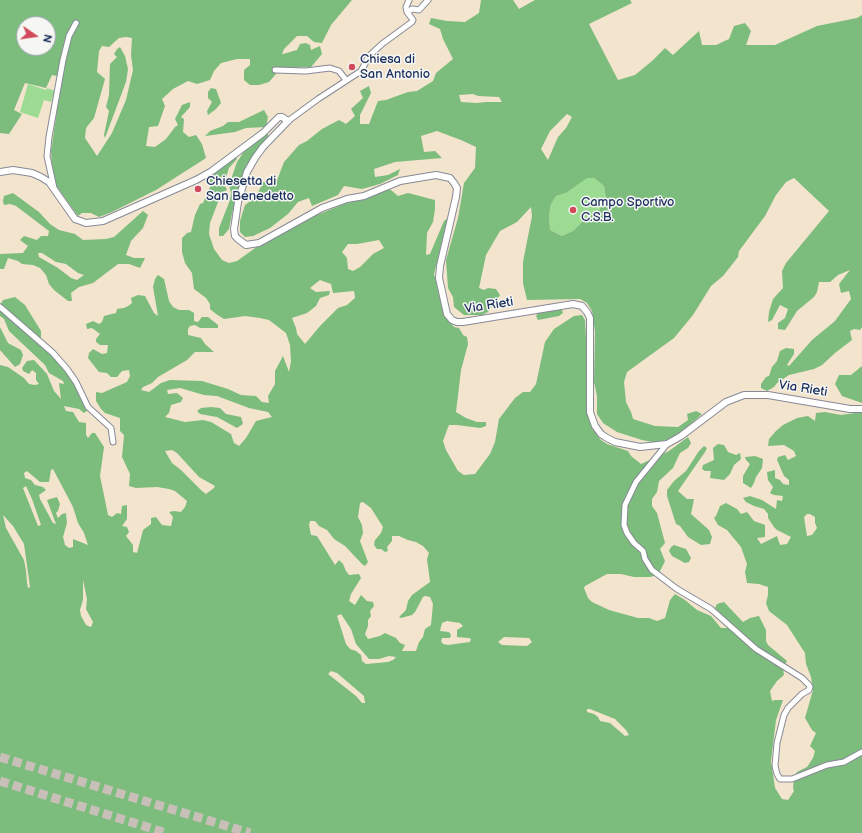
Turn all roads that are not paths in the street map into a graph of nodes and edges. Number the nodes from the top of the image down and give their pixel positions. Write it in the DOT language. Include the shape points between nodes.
graph roads {
  1 [pos="409,0"];
  2 [pos="428,0"];
  3 [pos="407,12"];
  4 [pos="76,23"];
  5 [pos="276,70"];
  6 [pos="346,80"];
  7 [pos="288,121"];
  8 [pos="0,172"];
  9 [pos="54,189"];
  10 [pos="0,307"];
  11 [pos="862,409"];
  12 [pos="113,442"];
  13 [pos="667,444"];
  14 [pos="862,752"];
  1 -- 3 [label="street"];
  2 -- 3 [label="street" via="419,10 412,9"];
  3 -- 6 [label="street" via="412,22 382,44 369,56 361,71"];
  4 -- 9 [label="street" via="63,60 47,156"];
  5 -- 6 [label="street" via="330,68 339,71"];
  6 -- 7 [label="street"];
  7 -- 9 [label="street" via="279,117 263,133 196,180 103,221 86,223 75,219"];
  7 -- 13 [label="street, Via Rieti" via="271,137 247,172 238,202 234,229 238,240 246,245 258,243 322,208 364,196 400,181 436,174 450,178 457,188 439,278 447,314 452,320 464,322 573,304 582,306 590,318 590,412 596,426 601,434 615,442 640,447"];
  8 -- 9 [label="street" via="13,170 32,173 49,182"];
  10 -- 12 [label="street" via="53,353 67,369 88,407 111,428"];
  11 -- 13 [label="street, Via Rieti" via="768,395 744,395 726,402"];
  13 -- 14 [label="street" via="636,482 625,505 624,525 634,543 643,551 652,570 676,589 710,609 756,649 809,685 808,690 784,715 775,754 777,774 785,780 792,779 827,765 844,762"];
}
